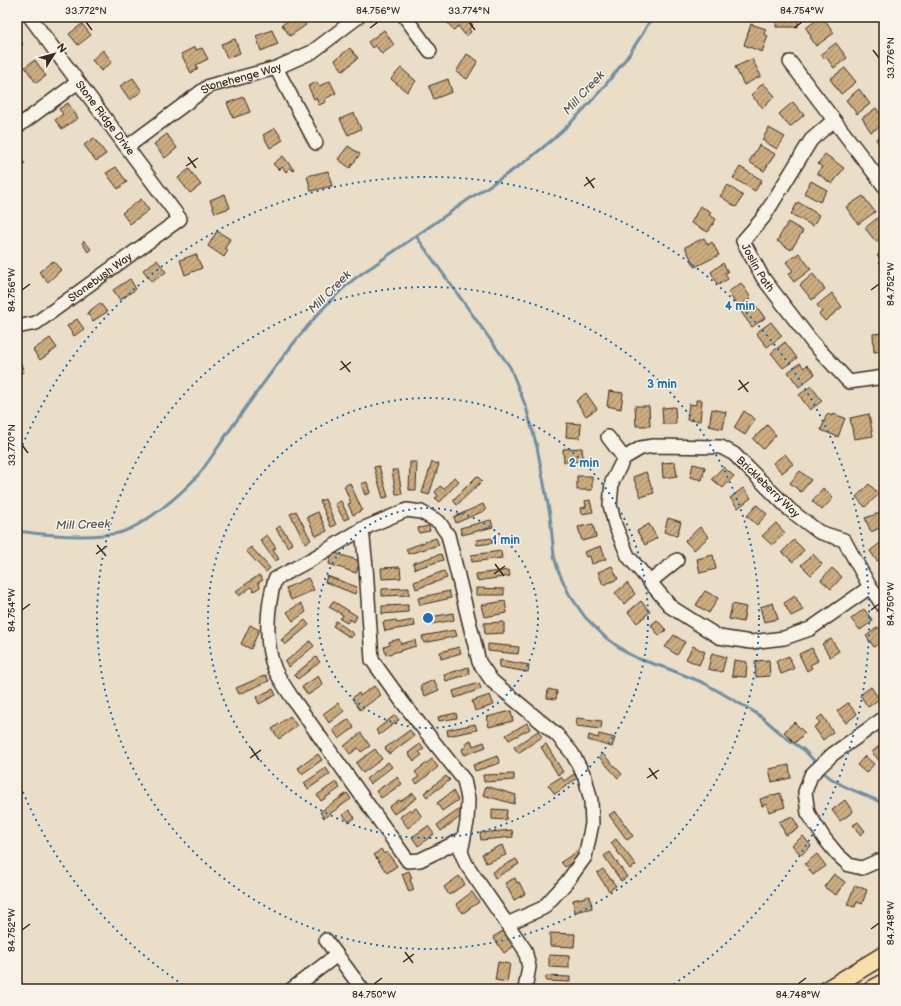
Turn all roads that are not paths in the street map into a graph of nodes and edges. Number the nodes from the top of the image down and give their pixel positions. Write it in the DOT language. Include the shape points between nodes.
graph roads {
  1 [pos="30,17"];
  2 [pos="358,17"];
  3 [pos="405,17"];
  4 [pos="430,51"];
  5 [pos="790,62"];
  6 [pos="276,68"];
  7 [pos="78,82"];
  8 [pos="834,120"];
  9 [pos="17,127"];
  10 [pos="316,143"];
  11 [pos="128,147"];
  12 [pos="884,186"];
  13 [pos="180,219"];
  14 [pos="17,327"];
  15 [pos="884,377"];
  16 [pos="608,437"];
  17 [pos="624,458"];
  18 [pos="362,529"];
  19 [pos="677,560"];
  20 [pos="650,582"];
  21 [pos="870,587"];
  22 [pos="884,606"];
  23 [pos="884,718"];
  24 [pos="463,839"];
  25 [pos="878,861"];
  26 [pos="507,924"];
  27 [pos="326,940"];
  28 [pos="338,955"];
  29 [pos="884,955"];
  30 [pos="884,983"];
  31 [pos="292,989"];
  32 [pos="362,989"];
  33 [pos="525,989"];
  34 [pos="828,989"];
  35 [pos="873,989"];
  1 -- 7 [label="street, Stone Ridge Drive"];
  2 -- 6 [label="street, Stonehenge Way" via="312,52"];
  3 -- 4 [label="street"];
  5 -- 8 [label="street"];
  6 -- 10 [label="street"];
  6 -- 11 [label="street, Stonehenge Way" via="209,86"];
  7 -- 9 [label="street"];
  7 -- 11 [label="street, Stone Ridge Drive"];
  8 -- 12 [label="street"];
  8 -- 15 [label="street, Joslin Path" via="811,140 763,218 743,241 763,278 812,342 849,382"];
  11 -- 13 [label="street, Stone Ridge Drive"];
  13 -- 14 [label="street, Stonebush Way" via="36,324"];
  16 -- 17 [label="street"];
  17 -- 20 [label="street" via="612,482 610,505 628,556"];
  17 -- 21 [label="street, Brickleberry Way" via="640,448 653,446 721,447 734,454 790,510 819,532 844,540"];
  18 -- 24 [label="street" via="372,660 464,780 468,799"];
  18 -- 24 [label="street" via="275,579 268,628 269,653 276,671 293,699 408,861 420,860"];
  18 -- 26 [label="street" via="407,510 421,512 439,522 448,535 479,662 492,681 557,735 572,753 585,777 591,801 592,824 585,857 543,908"];
  19 -- 20 [label="street"];
  20 -- 21 [label="street" via="671,607 690,620 719,636 751,642 784,638 810,629"];
  21 -- 22 [label="street, Brickleberry Way"];
  23 -- 25 [label="street" via="833,754 811,775 805,792 808,813 837,854 849,865 862,868"];
  24 -- 26 [label="street" via="461,852 466,864"];
  26 -- 33 [label="street" via="525,950 528,967"];
  27 -- 28 [label="street"];
  28 -- 31 [label="street"];
  28 -- 32 [label="street"];
  29 -- 34 [label="main road"];
  30 -- 35 [label="main road"];
}
